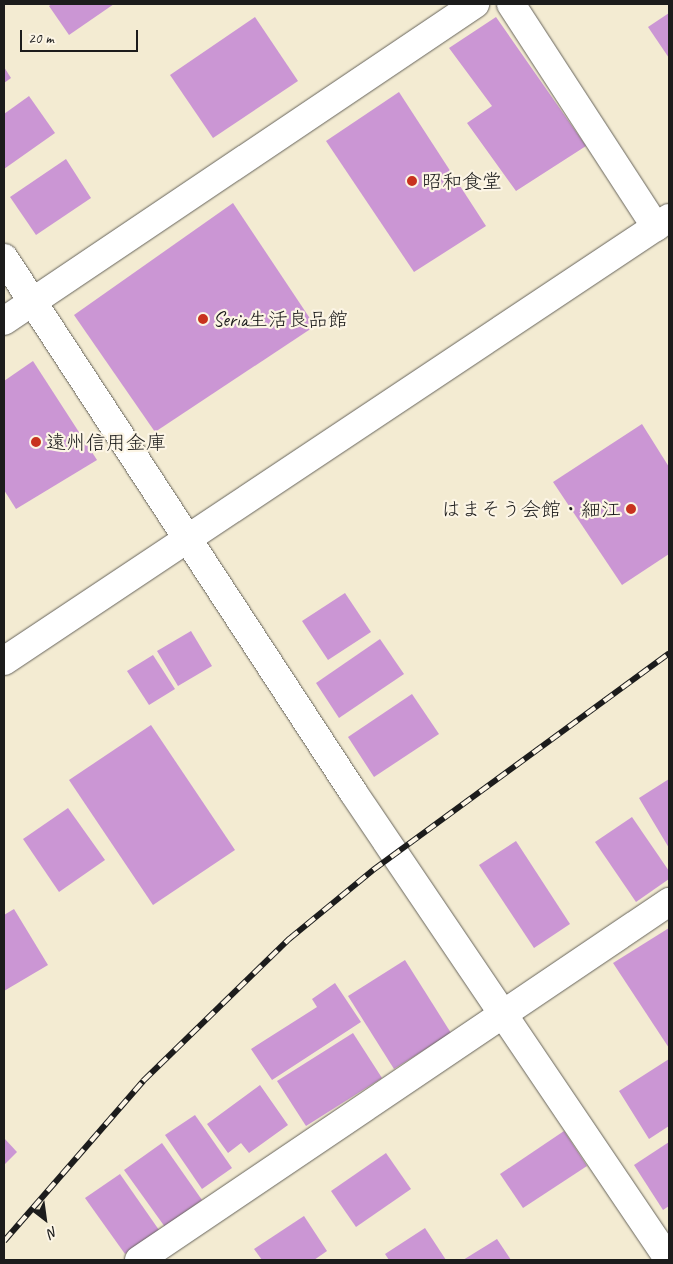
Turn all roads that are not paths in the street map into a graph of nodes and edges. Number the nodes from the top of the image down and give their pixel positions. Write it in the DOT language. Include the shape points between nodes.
graph roads {
  1 [pos="475,4"];
  2 [pos="511,4"];
  3 [pos="663,223"];
  4 [pos="4,258"];
  5 [pos="32,302"];
  6 [pos="4,320"];
  7 [pos="189,540"];
  8 [pos="4,661"];
  9 [pos="669,902"];
  10 [pos="503,1017"];
  11 [pos="139,1260"];
  12 [pos="669,1260"];
  1 -- 5 [label="street"];
  2 -- 3 [label="street"];
  3 -- 7 [label="street"];
  4 -- 5 [label="street"];
  5 -- 6 [label="street"];
  5 -- 7 [label="street"];
  7 -- 8 [label="street"];
  7 -- 10 [label="street"];
  9 -- 10 [label="street"];
  10 -- 11 [label="street"];
  10 -- 12 [label="street"];
}
